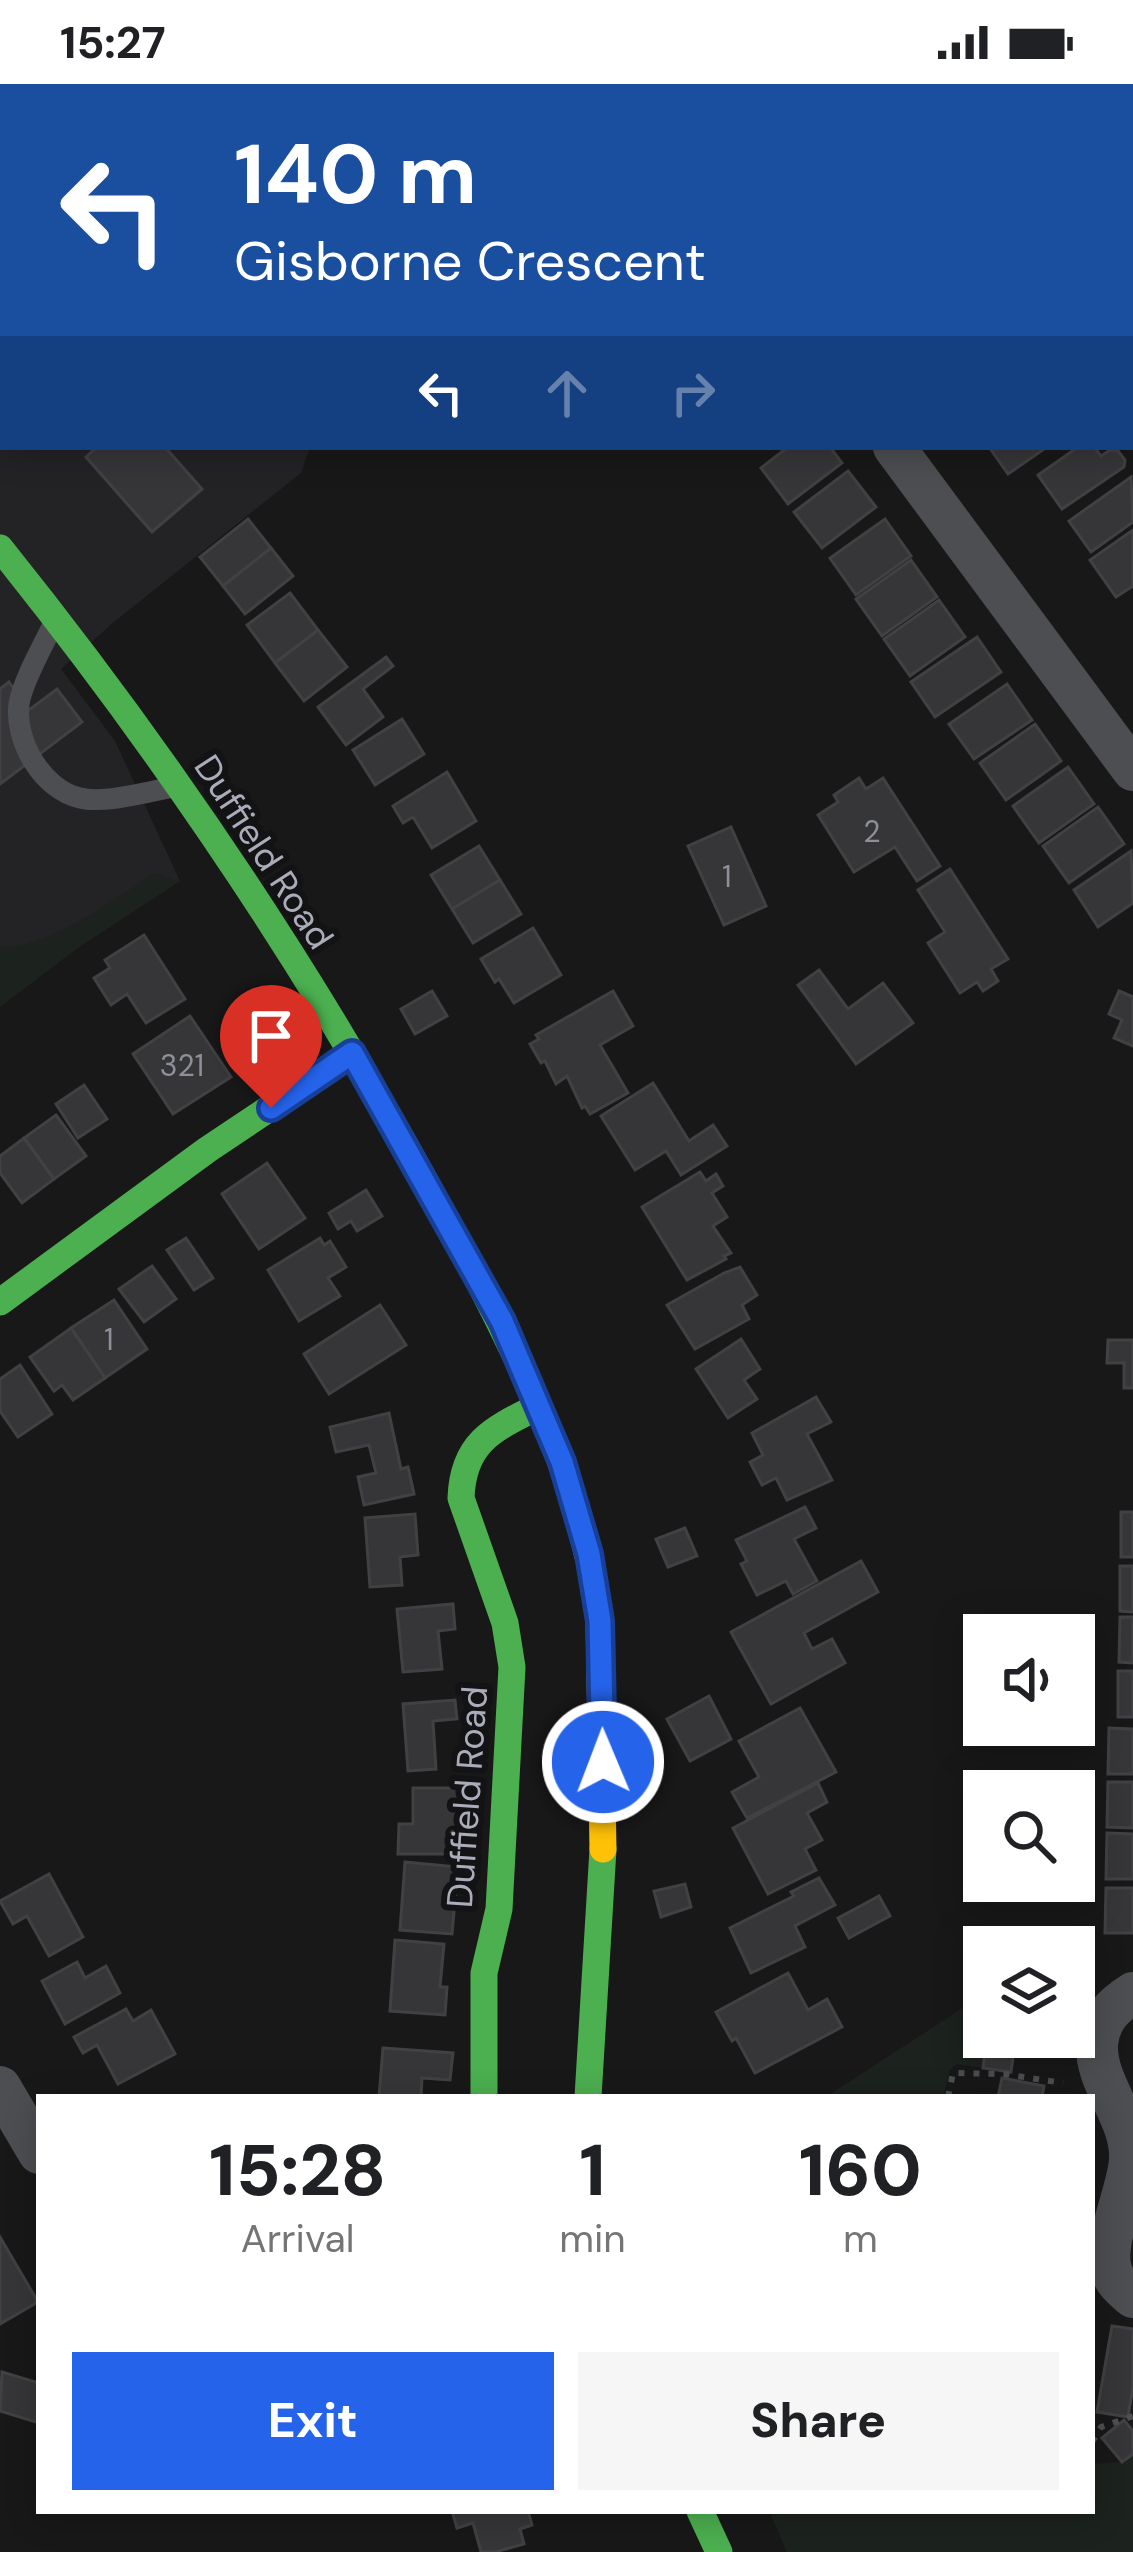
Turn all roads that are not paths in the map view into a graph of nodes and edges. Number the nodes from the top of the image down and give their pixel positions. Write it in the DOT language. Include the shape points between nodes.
graph roads {
  1 [pos="896,450"];
  2 [pos="0,548"];
  3 [pos="57,617"];
  4 [pos="1133,770"];
  5 [pos="179,786"];
  6 [pos="352,1053"];
  7 [pos="0,1302"];
  8 [pos="539,1406"];
  9 [pos="1133,1993"];
  10 [pos="0,2086"];
  11 [pos="484,2094"];
  12 [pos="588,2094"];
  13 [pos="36,2148"];
  14 [pos="1133,2297"];
  15 [pos="701,2514"];
  16 [pos="719,2552"];
  1 -- 4 [label="street"];
  2 -- 3 [label="main road, Duffield Road"];
  3 -- 5 [label="main road, Duffield Road"];
  3 -- 5 [label="lane" via="19,704 24,746 45,778 80,798"];
  5 -- 6 [label="main road, Duffield Road"];
  6 -- 7 [label="main road"];
  6 -- 8 [label="main road, Duffield Road" via="502,1321"];
  8 -- 11 [label="main road, Duffield Road" via="474,1446 460,1478 512,1667 499,1909 484,1972"];
  8 -- 12 [label="main road, Duffield Road" via="589,1554 600,1621 604,1809"];
  9 -- 14 [label="street" via="1106,2016 1096,2048 1129,2138 1109,2256 1114,2279"];
  10 -- 13 [label="street"];
  15 -- 16 [label="main road"];
}
